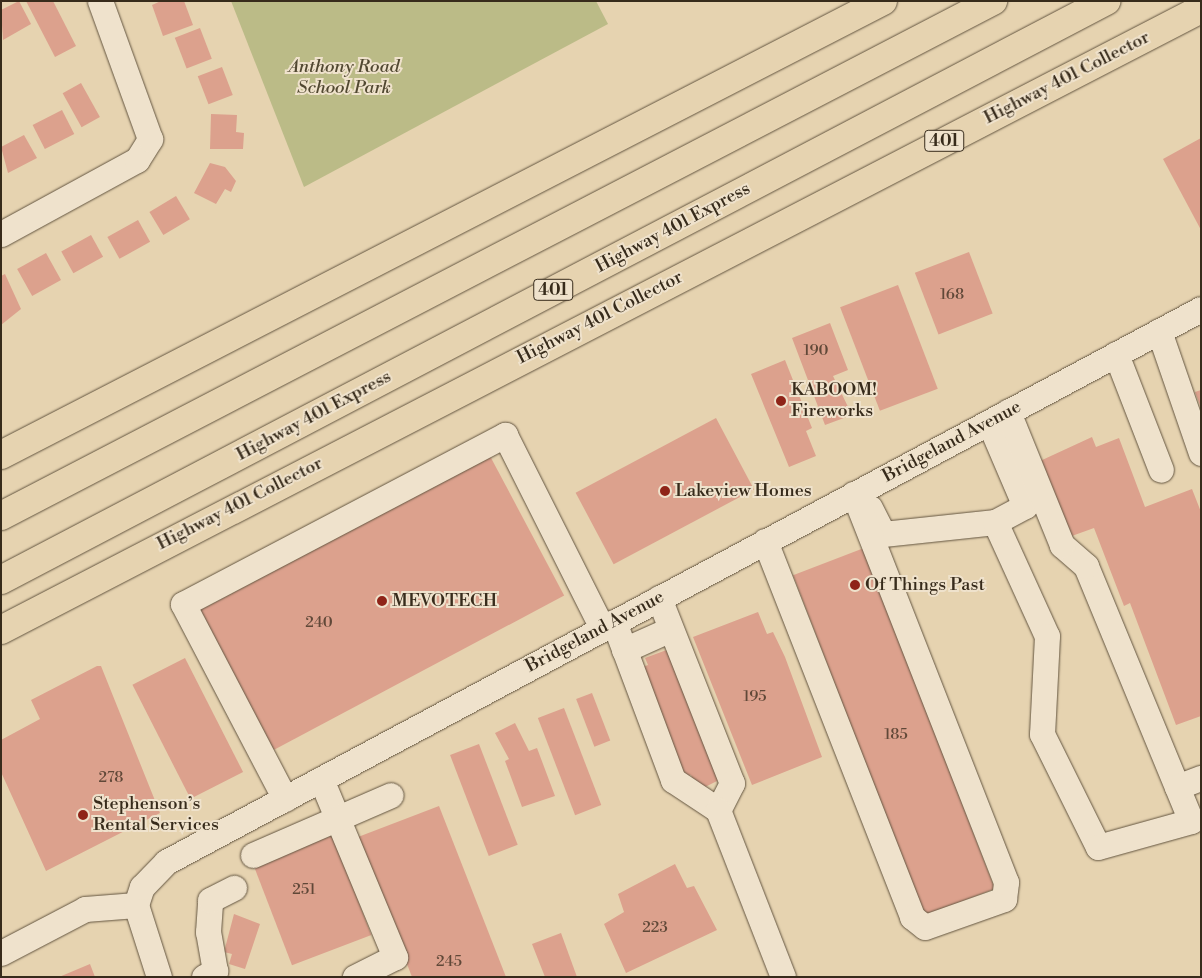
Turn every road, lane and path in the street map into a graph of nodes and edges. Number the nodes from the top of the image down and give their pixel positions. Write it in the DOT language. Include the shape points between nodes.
graph roads {
  1 [pos="100,1"];
  2 [pos="883,1"];
  3 [pos="993,1"];
  4 [pos="1106,1"];
  5 [pos="1201,10"];
  6 [pos="1,234"];
  7 [pos="1201,309"];
  8 [pos="1159,332"];
  9 [pos="1116,354"];
  10 [pos="998,417"];
  11 [pos="1201,454"];
  12 [pos="1,455"];
  13 [pos="1161,470"];
  14 [pos="858,492"];
  15 [pos="1,516"];
  16 [pos="995,522"];
  17 [pos="765,541"];
  18 [pos="1,580"];
  19 [pos="659,598"];
  20 [pos="608,625"];
  21 [pos="671,629"];
  22 [pos="1,630"];
  23 [pos="624,650"];
  24 [pos="1201,778"];
  25 [pos="321,779"];
  26 [pos="1178,787"];
  27 [pos="391,795"];
  28 [pos="285,799"];
  29 [pos="718,810"];
  30 [pos="337,818"];
  31 [pos="253,855"];
  32 [pos="234,888"];
  33 [pos="136,905"];
  34 [pos="1,953"];
  35 [pos="398,967"];
  36 [pos="159,977"];
  37 [pos="204,977"];
  38 [pos="354,977"];
  39 [pos="783,977"];
  1 -- 6 [label="street" via="150,139 137,160"];
  2 -- 12 [label="highway"];
  3 -- 15 [label="highway"];
  4 -- 18 [label="highway, Highway 401 Express / 401"];
  5 -- 22 [label="highway, Highway 401 Collector / 401"];
  7 -- 8 [label="street, Bridgeland Avenue"];
  8 -- 9 [label="street, Bridgeland Avenue"];
  8 -- 11 [label="street"];
  9 -- 10 [label="street, Bridgeland Avenue"];
  9 -- 13 [label="street"];
  10 -- 14 [label="street, Bridgeland Avenue"];
  10 -- 16 [label="street" via="1025,506"];
  10 -- 26 [label="street" via="1062,545 1086,566"];
  14 -- 16 [label="street" via="883,534"];
  14 -- 17 [label="street, Bridgeland Avenue"];
  14 -- 17 [label="street" via="1006,882 1004,898 925,927 912,918"];
  16 -- 26 [label="street" via="1047,636 1042,734 1098,847 1191,821"];
  17 -- 19 [label="street, Bridgeland Avenue"];
  19 -- 20 [label="street, Bridgeland Avenue"];
  19 -- 21 [label="street"];
  20 -- 23 [label="street"];
  20 -- 25 [label="street, Bridgeland Avenue"];
  20 -- 28 [label="street" via="505,435 183,604"];
  21 -- 23 [label="street"];
  21 -- 29 [label="street" via="732,783"];
  23 -- 29 [label="street" via="673,780"];
  24 -- 26 [label="street"];
  25 -- 28 [label="street, Bridgeland Avenue"];
  25 -- 30 [label="street"];
  27 -- 30 [label="street"];
  28 -- 33 [label="street, Bridgeland Avenue" via="166,862 142,887"];
  29 -- 39 [label="street"];
  30 -- 31 [label="street"];
  30 -- 35 [label="street"];
  32 -- 37 [label="street" via="210,900 208,932 215,971"];
  33 -- 34 [label="street" via="85,909"];
  33 -- 36 [label="street"];
  35 -- 38 [label="street"];
}
